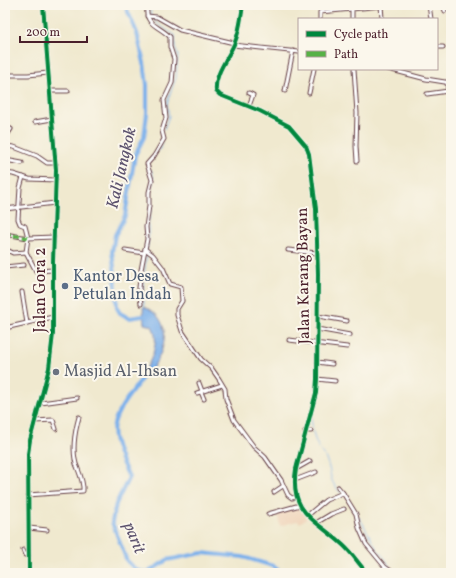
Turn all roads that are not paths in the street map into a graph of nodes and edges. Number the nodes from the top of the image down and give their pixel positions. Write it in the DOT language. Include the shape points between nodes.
graph roads {
  1 [pos="43,5"];
  2 [pos="244,5"];
  3 [pos="380,5"];
  4 [pos="429,5"];
  5 [pos="443,5"];
  6 [pos="147,9"];
  7 [pos="352,9"];
  8 [pos="445,11"];
  9 [pos="148,16"];
  10 [pos="320,18"];
  11 [pos="352,18"];
  12 [pos="382,18"];
  13 [pos="431,18"];
  14 [pos="234,44"];
  15 [pos="438,47"];
  16 [pos="443,47"];
  17 [pos="293,51"];
  18 [pos="298,52"];
  19 [pos="314,70"];
  20 [pos="354,70"];
  21 [pos="392,70"];
  22 [pos="48,72"];
  23 [pos="5,75"];
  24 [pos="447,82"];
  25 [pos="451,83"];
  26 [pos="50,91"];
  27 [pos="68,91"];
  28 [pos="285,92"];
  29 [pos="249,93"];
  30 [pos="310,93"];
  31 [pos="427,94"];
  32 [pos="249,106"];
  33 [pos="52,119"];
  34 [pos="35,122"];
  35 [pos="11,129"];
  36 [pos="6,135"];
  37 [pos="5,146"];
  38 [pos="5,160"];
  39 [pos="357,161"];
  40 [pos="22,163"];
  41 [pos="56,164"];
  42 [pos="5,173"];
  43 [pos="23,177"];
  44 [pos="56,180"];
  45 [pos="55,203"];
  46 [pos="20,206"];
  47 [pos="5,208"];
  48 [pos="5,234"];
  49 [pos="54,237"];
  50 [pos="28,238"];
  51 [pos="5,249"];
  52 [pos="125,250"];
  53 [pos="288,250"];
  54 [pos="146,251"];
  55 [pos="26,252"];
  56 [pos="317,253"];
  57 [pos="24,265"];
  58 [pos="5,267"];
  59 [pos="53,270"];
  60 [pos="22,292"];
  61 [pos="141,304"];
  62 [pos="318,316"];
  63 [pos="53,317"];
  64 [pos="347,321"];
  65 [pos="26,323"];
  66 [pos="6,326"];
  67 [pos="317,330"];
  68 [pos="350,335"];
  69 [pos="289,340"];
  70 [pos="317,344"];
  71 [pos="347,347"];
  72 [pos="317,362"];
  73 [pos="332,364"];
  74 [pos="317,379"];
  75 [pos="334,380"];
  76 [pos="199,383"];
  77 [pos="222,385"];
  78 [pos="200,392"];
  79 [pos="77,398"];
  80 [pos="204,399"];
  81 [pos="41,403"];
  82 [pos="79,417"];
  83 [pos="35,421"];
  84 [pos="56,429"];
  85 [pos="305,431"];
  86 [pos="312,432"];
  87 [pos="310,461"];
  88 [pos="296,469"];
  89 [pos="316,472"];
  90 [pos="295,480"];
  91 [pos="283,486"];
  92 [pos="338,487"];
  93 [pos="274,492"];
  94 [pos="342,493"];
  95 [pos="28,495"];
  96 [pos="296,497"];
  97 [pos="300,505"];
  98 [pos="344,509"];
  99 [pos="268,514"];
  100 [pos="308,514"];
  101 [pos="316,523"];
  102 [pos="29,528"];
  103 [pos="47,530"];
  104 [pos="23,550"];
  105 [pos="29,556"];
  106 [pos="393,572"];
  107 [pos="29,573"];
  108 [pos="367,573"];
  1 -- 22 [label="street, Jalan Gora 2"];
  2 -- 14 [label="street, Jalan Karang Bayan"];
  3 -- 7 [label="street"];
  3 -- 12 [label="street"];
  4 -- 13 [label="street"];
  5 -- 8 [label="street"];
  6 -- 9 [label="street"];
  7 -- 10 [label="street" via="320,12"];
  7 -- 11 [label="street"];
  9 -- 14 [label="street" via="157,17 180,30"];
  9 -- 54 [label="street" via="154,26 170,37 174,59 172,83 164,103 164,139 147,164 152,179 149,190"];
  14 -- 17 [label="street"];
  14 -- 32 [label="street, Jalan Karang Bayan" via="219,74 216,90 220,95"];
  15 -- 16 [label="street"];
  17 -- 18 [label="street"];
  17 -- 28 [label="street"];
  19 -- 30 [label="street"];
  20 -- 39 [label="street"];
  21 -- 24 [label="street"];
  22 -- 23 [label="street"];
  22 -- 26 [label="street, Jalan Gora 2"];
  24 -- 25 [label="street"];
  24 -- 31 [label="street" via="448,91"];
  26 -- 27 [label="street"];
  26 -- 33 [label="street, Jalan Gora 2"];
  29 -- 32 [label="street" via="252,95"];
  32 -- 56 [label="street, Jalan Karang Bayan" via="290,126 307,148 316,204"];
  33 -- 34 [label="street"];
  33 -- 41 [label="street, Jalan Gora 2"];
  35 -- 36 [label="street"];
  37 -- 41 [label="street" via="14,147 47,163"];
  38 -- 40 [label="street"];
  41 -- 44 [label="street, Jalan Gora 2"];
  42 -- 43 [label="street"];
  43 -- 44 [label="street"];
  43 -- 46 [label="street"];
  44 -- 45 [label="street, Jalan Gora 2"];
  45 -- 46 [label="street"];
  45 -- 49 [label="street, Jalan Gora 2"];
  46 -- 47 [label="street"];
  46 -- 50 [label="street" via="19,222 24,226"];
  48 -- 50 [label="street"];
  49 -- 50 [label="street"];
  49 -- 59 [label="street, Jalan Gora 2"];
  50 -- 55 [label="street"];
  51 -- 55 [label="street" via="13,253"];
  52 -- 54 [label="street"];
  53 -- 56 [label="street"];
  54 -- 61 [label="street" via="139,288"];
  54 -- 77 [label="street" via="153,255 165,270 170,284 181,287 182,301 177,313 181,327 192,347"];
  55 -- 59 [label="street" via="36,271"];
  56 -- 62 [label="street, Jalan Karang Bayan"];
  57 -- 58 [label="street"];
  59 -- 63 [label="street, Jalan Gora 2"];
  60 -- 65 [label="street"];
  62 -- 64 [label="street"];
  62 -- 67 [label="street, Jalan Karang Bayan"];
  63 -- 65 [label="street"];
  63 -- 81 [label="street, Jalan Gora 2" via="50,365"];
  65 -- 66 [label="street"];
  67 -- 68 [label="street"];
  67 -- 70 [label="street, Jalan Karang Bayan"];
  69 -- 70 [label="street"];
  70 -- 71 [label="street"];
  70 -- 72 [label="street, Jalan Karang Bayan"];
  72 -- 73 [label="street"];
  72 -- 74 [label="street, Jalan Karang Bayan"];
  74 -- 75 [label="street"];
  74 -- 85 [label="street, Jalan Karang Bayan" via="316,393"];
  76 -- 78 [label="street"];
  77 -- 78 [label="street"];
  77 -- 91 [label="street" via="234,420 254,447 265,457"];
  78 -- 80 [label="street"];
  79 -- 81 [label="street"];
  81 -- 83 [label="street, Jalan Gora 2"];
  82 -- 95 [label="street" via="74,451 84,491"];
  83 -- 84 [label="street" via="53,420"];
  83 -- 95 [label="street, Jalan Gora 2" via="28,454"];
  85 -- 86 [label="street"];
  85 -- 88 [label="street, Jalan Karang Bayan"];
  87 -- 88 [label="street"];
  88 -- 90 [label="street, Jalan Karang Bayan"];
  89 -- 90 [label="street"];
  90 -- 96 [label="street, Jalan Karang Bayan"];
  91 -- 93 [label="street"];
  91 -- 96 [label="street" via="289,496"];
  92 -- 94 [label="street"];
  94 -- 100 [label="street" via="326,500"];
  94 -- 106 [label="street" via="356,514 366,544 385,567"];
  95 -- 102 [label="street, Jalan Gora 2"];
  96 -- 97 [label="street, Jalan Karang Bayan"];
  97 -- 99 [label="street"];
  97 -- 100 [label="street, Jalan Karang Bayan"];
  98 -- 101 [label="street"];
  100 -- 101 [label="street, Jalan Karang Bayan"];
  101 -- 108 [label="street, Jalan Karang Bayan" via="344,546"];
  102 -- 103 [label="street"];
  102 -- 105 [label="street, Jalan Gora 2"];
  104 -- 105 [label="street" via="25,555"];
  105 -- 107 [label="street, Jalan Gora 2"];
}
